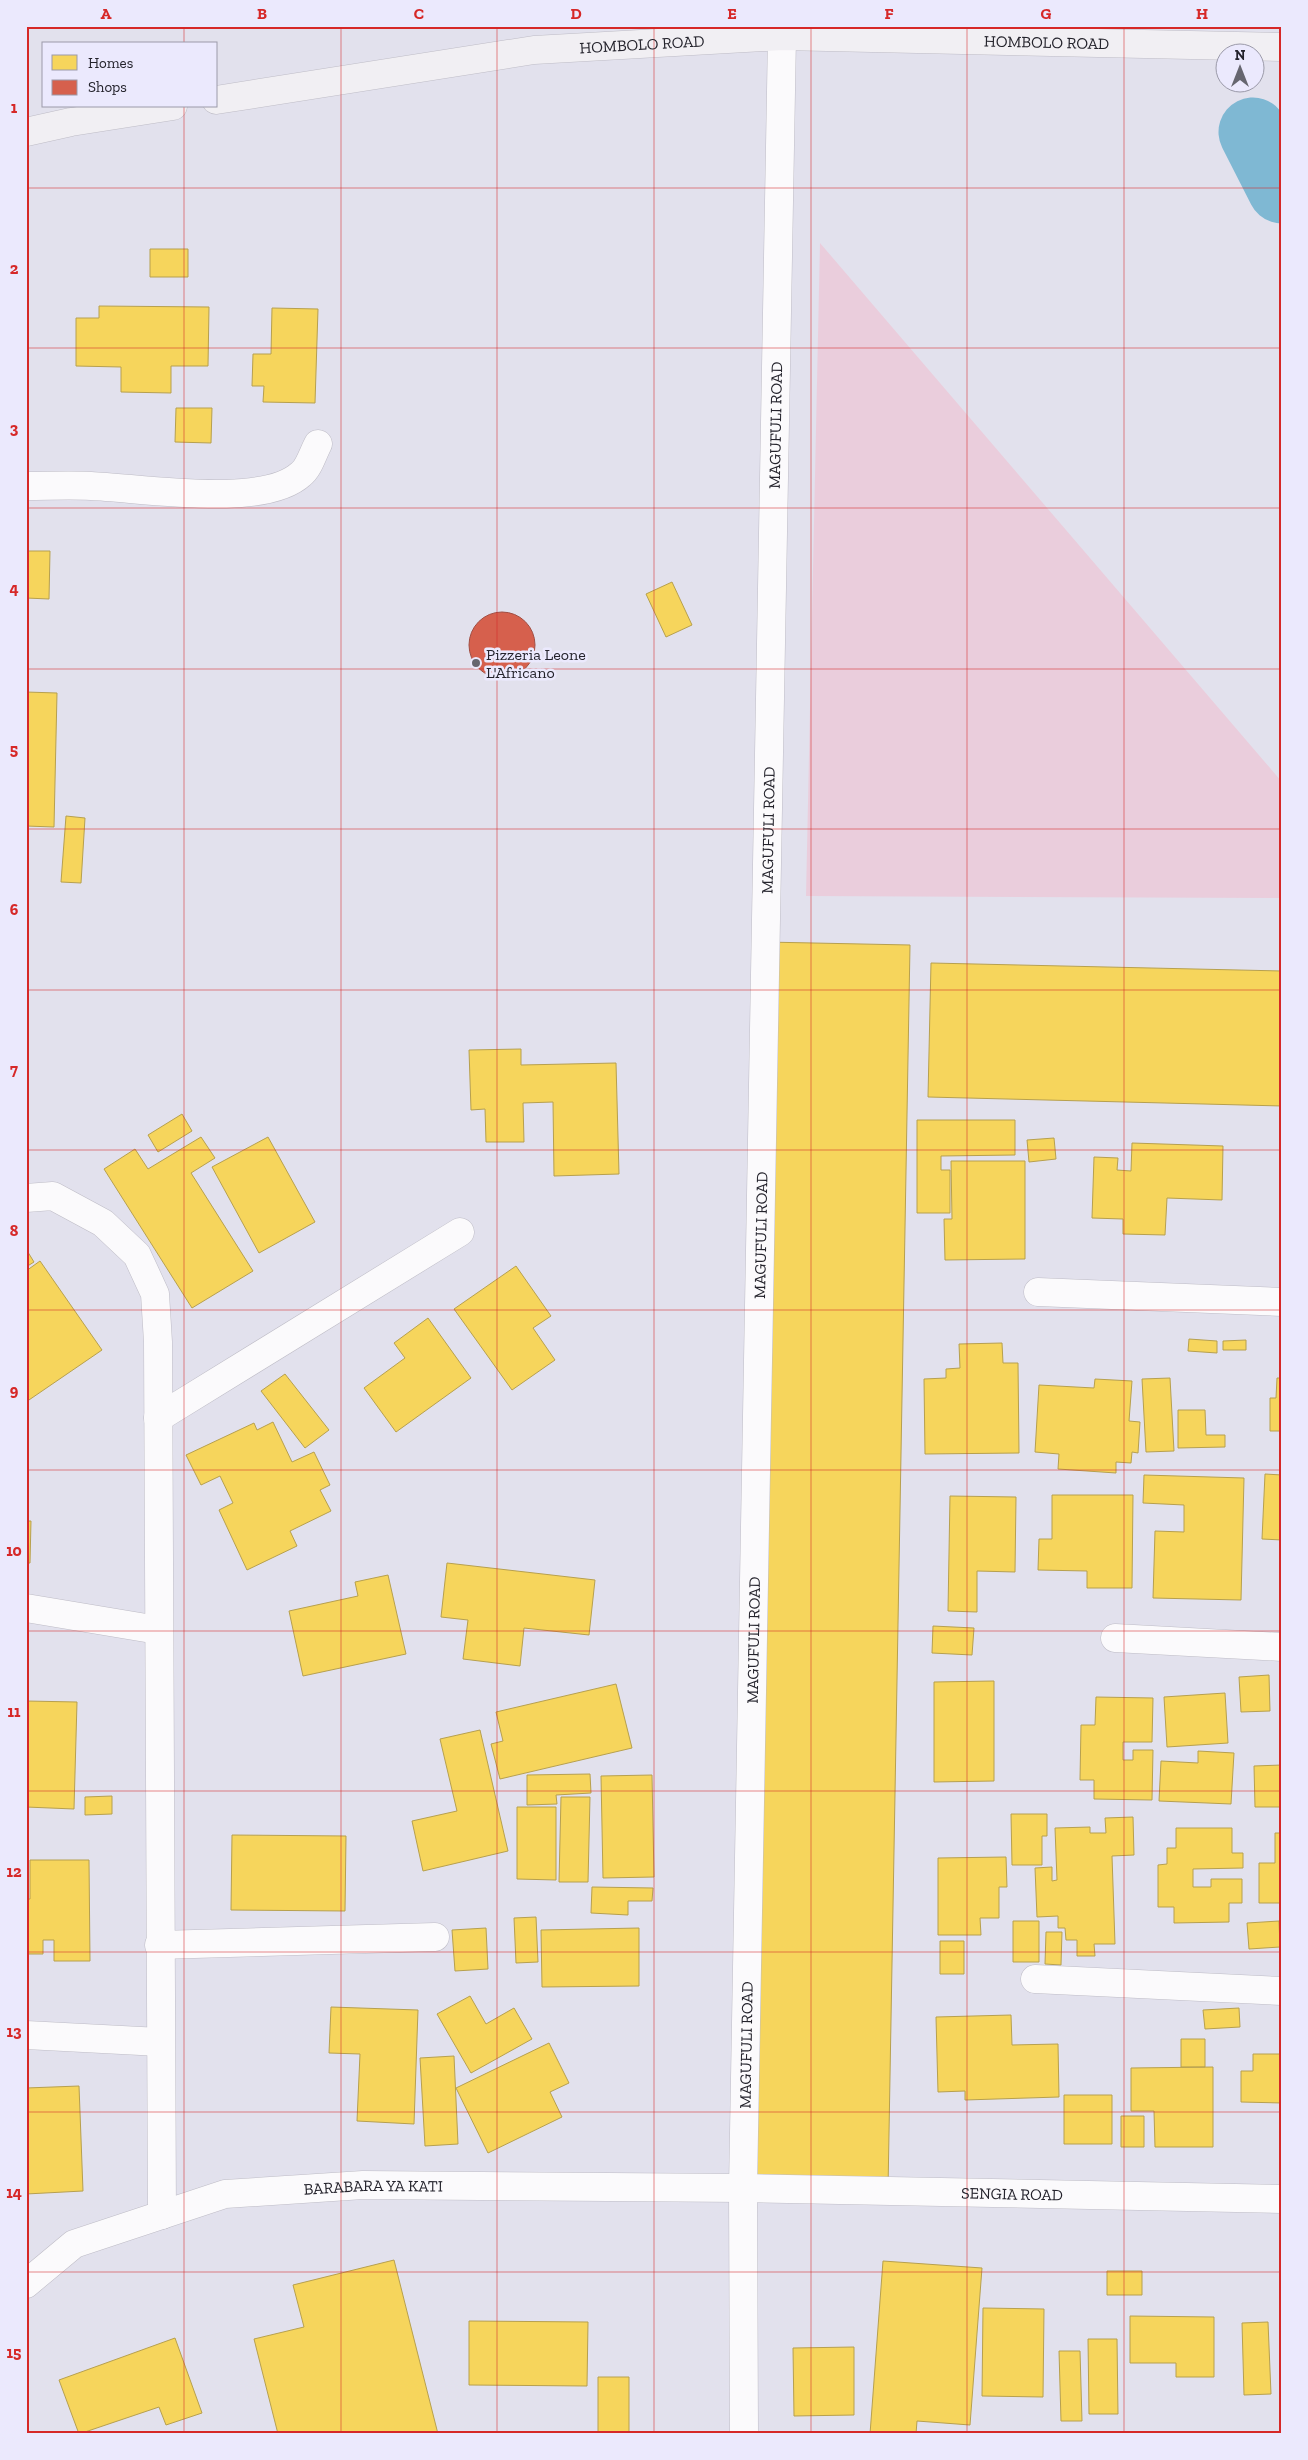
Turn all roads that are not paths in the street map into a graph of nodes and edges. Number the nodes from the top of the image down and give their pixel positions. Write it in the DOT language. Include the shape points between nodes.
graph roads {
  1 [pos="782,36"];
  2 [pos="1282,47"];
  3 [pos="218,100"];
  4 [pos="160,108"];
  5 [pos="26,132"];
  6 [pos="318,444"];
  7 [pos="26,486"];
  8 [pos="26,1198"];
  9 [pos="460,1232"];
  10 [pos="1038,1292"];
  11 [pos="1282,1302"];
  12 [pos="158,1418"];
  13 [pos="26,1608"];
  14 [pos="158,1630"];
  15 [pos="1115,1638"];
  16 [pos="1282,1647"];
  17 [pos="435,1937"];
  18 [pos="159,1945"];
  19 [pos="1036,1980"];
  20 [pos="1282,1991"];
  21 [pos="26,2035"];
  22 [pos="160,2042"];
  23 [pos="743,2188"];
  24 [pos="1282,2198"];
  25 [pos="162,2215"];
  26 [pos="26,2284"];
  27 [pos="744,2434"];
  1 -- 2 [label="street, HOMBOLO ROAD"];
  1 -- 3 [label="street, HOMBOLO ROAD" via="534,50"];
  1 -- 23 [label="street, MAGUFULI ROAD"];
  4 -- 5 [label="street"];
  6 -- 7 [label="street" via="302,474 278,488 244,494"];
  8 -- 12 [label="street" via="53,1196 103,1223 137,1255 155,1294"];
  9 -- 12 [label="street"];
  10 -- 11 [label="street"];
  12 -- 14 [label="street"];
  13 -- 14 [label="street"];
  14 -- 18 [label="street"];
  15 -- 16 [label="street"];
  17 -- 18 [label="street"];
  18 -- 22 [label="street"];
  19 -- 20 [label="street"];
  21 -- 22 [label="street"];
  22 -- 25 [label="street"];
  23 -- 24 [label="street, SENGIA ROAD"];
  23 -- 25 [label="street, BARABARA YA KATI" via="363,2185 225,2194"];
  23 -- 27 [label="street, MAGUFULI ROAD"];
  25 -- 26 [label="street, BARABARA YA KATI" via="74,2244"];
}
